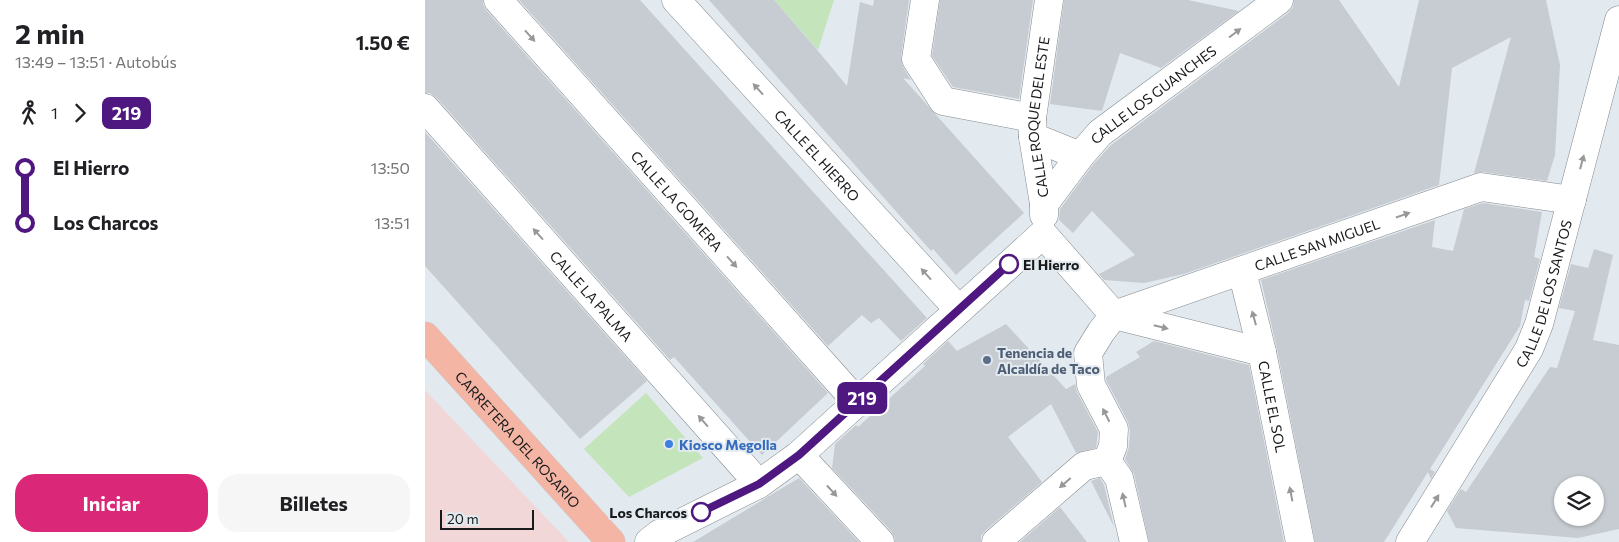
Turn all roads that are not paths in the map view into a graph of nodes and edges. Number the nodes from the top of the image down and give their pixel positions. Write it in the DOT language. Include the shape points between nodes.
graph roads {
  1 [pos="497,0"];
  2 [pos="676,0"];
  3 [pos="925,0"];
  4 [pos="1049,0"];
  5 [pos="1279,0"];
  6 [pos="1619,20"];
  7 [pos="425,108"];
  8 [pos="1033,128"];
  9 [pos="1080,156"];
  10 [pos="1572,200"];
  11 [pos="1044,204"];
  12 [pos="1043,234"];
  13 [pos="1241,271"];
  14 [pos="959,310"];
  15 [pos="1114,315"];
  16 [pos="425,336"];
  17 [pos="1263,352"];
  18 [pos="857,402"];
  19 [pos="799,455"];
  20 [pos="1107,461"];
  21 [pos="759,484"];
  22 [pos="611,542"];
  23 [pos="649,542"];
  24 [pos="880,542"];
  25 [pos="996,542"];
  26 [pos="1134,542"];
  27 [pos="1300,542"];
  28 [pos="1410,542"];
  1 -- 18 [label="street, CALLE LA GOMERA, one-way"];
  14 -- 2 [label="street, CALLE EL HIERRO, one-way"];
  3 -- 8 [label="street" via="916,60 943,101"];
  4 -- 8 [label="street, CALLE ROQUE DEL ESTE"];
  9 -- 5 [label="street, CALLE LOS GUANCHES, one-way" via="1100,134"];
  10 -- 6 [label="street, CALLE DE LOS SANTOS, one-way"];
  21 -- 7 [label="street, CALLE LA PALMA, one-way"];
  8 -- 9 [label="street"];
  8 -- 11 [label="street, CALLE ROQUE DEL ESTE"];
  9 -- 11 [label="street, CALLE LOS GUANCHES"];
  13 -- 10 [label="street, CALLE SAN MIGUEL, one-way" via="1481,187"];
  28 -- 10 [label="street, CALLE DE LOS SANTOS, one-way" via="1529,349 1539,324"];
  11 -- 12 [label="street, CALLE ROQUE DEL ESTE"];
  12 -- 14 [label="street"];
  12 -- 15 [label="street"];
  13 -- 15 [label="street, CALLE SAN MIGUEL"];
  17 -- 13 [label="street, CALLE EL SOL, one-way"];
  14 -- 18 [label="street"];
  15 -- 17 [label="street, one-way"];
  20 -- 15 [label="street, one-way" via="1113,446 1114,429 1091,385 1087,353"];
  16 -- 22 [label="main road, CARRETERA DEL ROSARIO"];
  27 -- 17 [label="street, CALLE EL SOL, one-way"];
  18 -- 19 [label="street"];
  19 -- 21 [label="street"];
  19 -- 24 [label="street, one-way"];
  20 -- 25 [label="street, one-way" via="1084,466"];
  26 -- 20 [label="street, one-way" via="1119,478"];
  21 -- 23 [label="street"];
}
